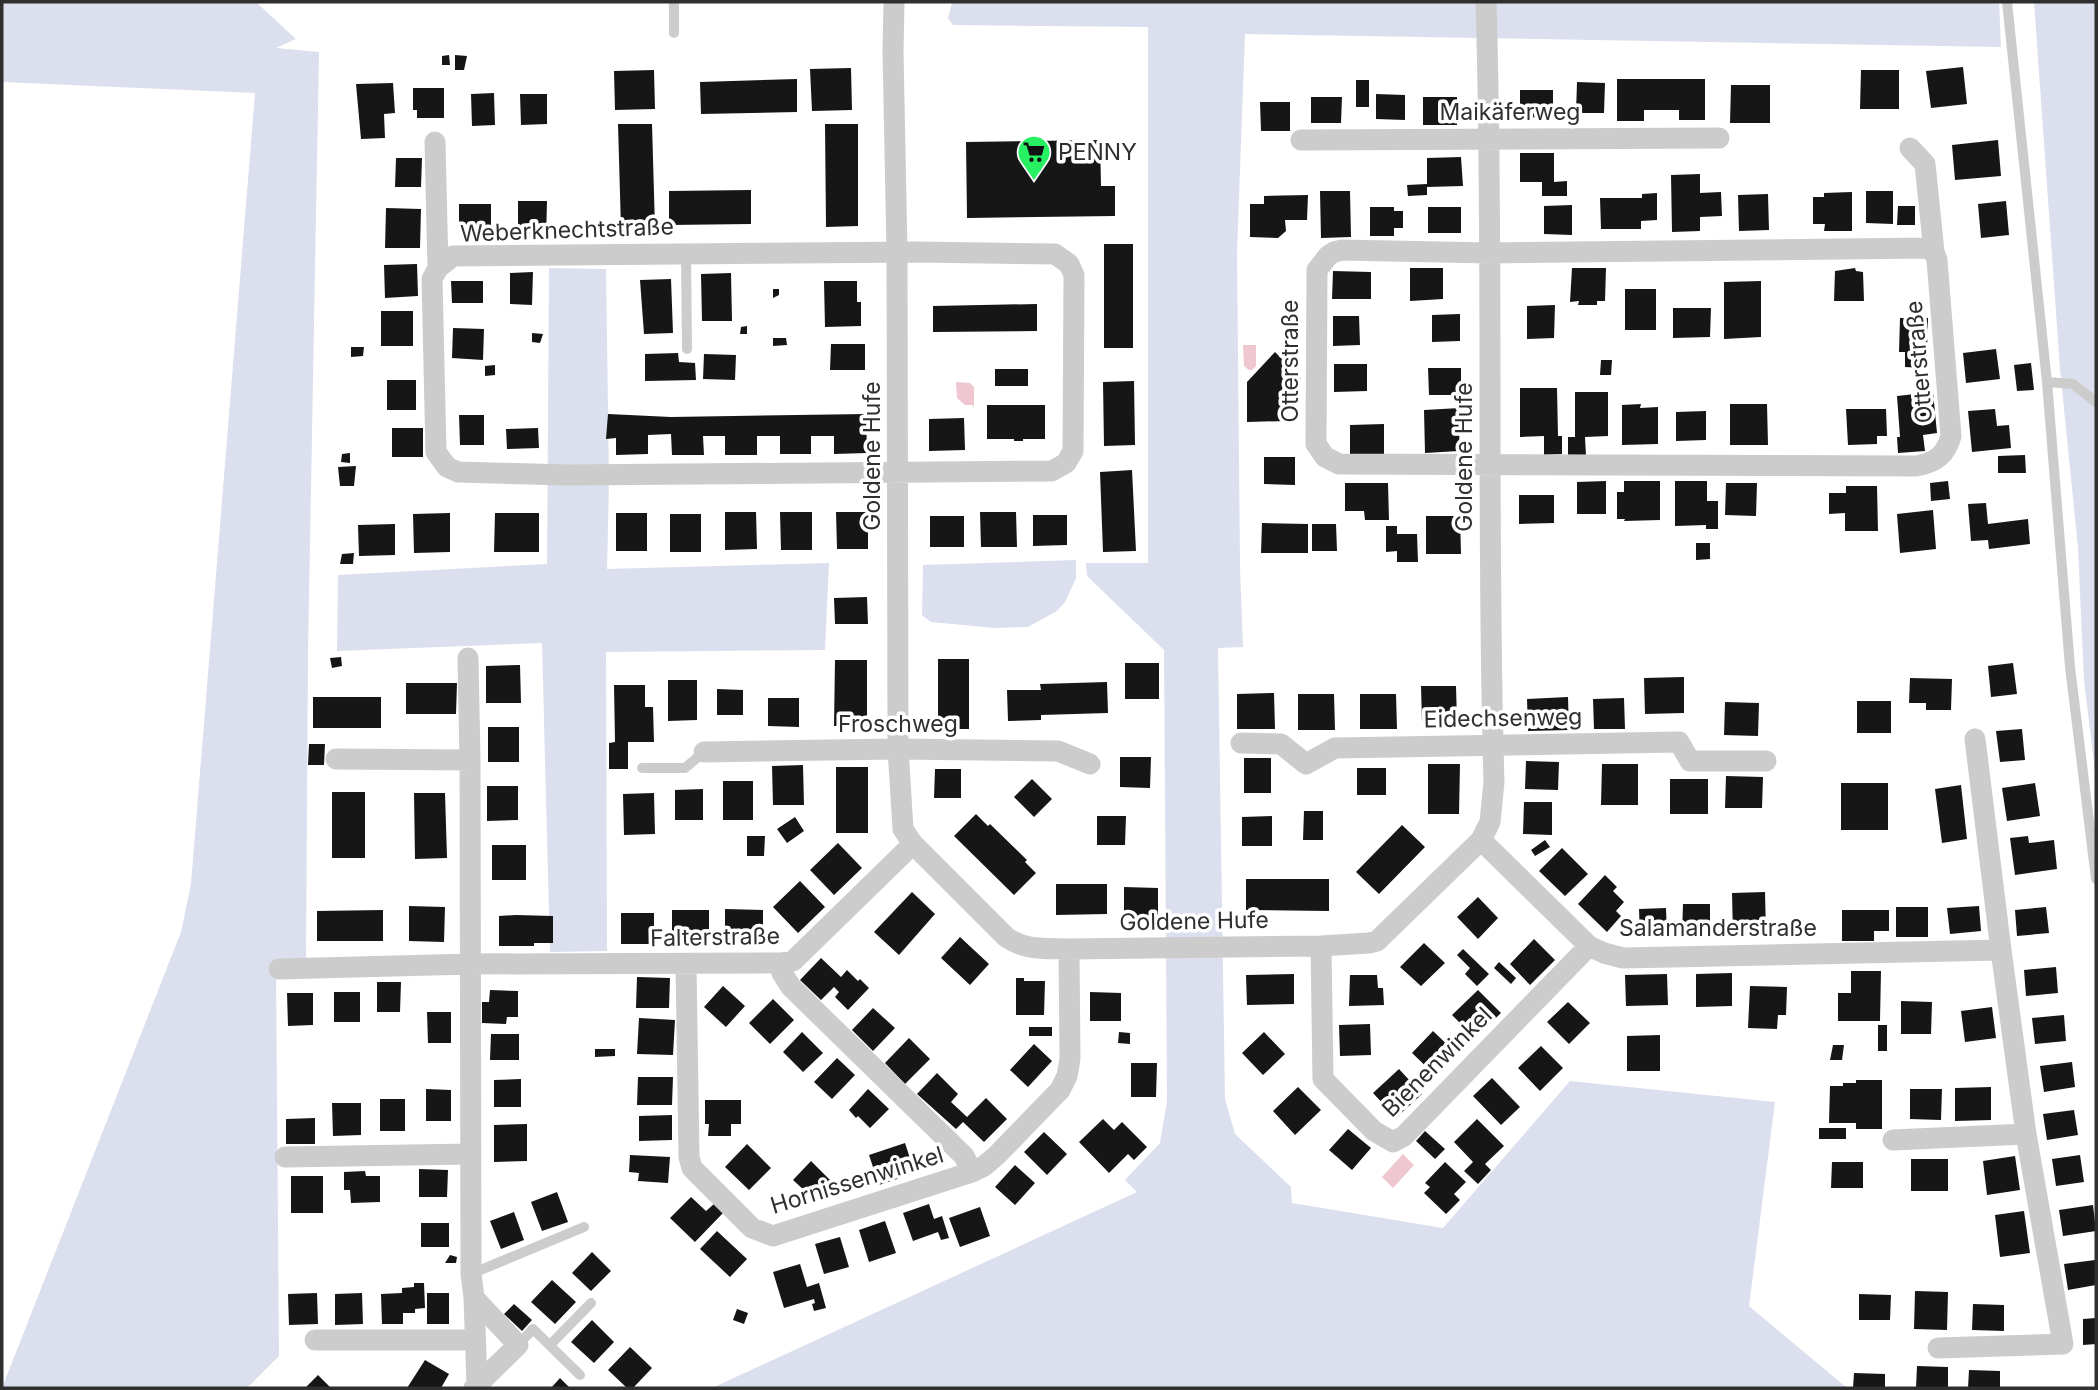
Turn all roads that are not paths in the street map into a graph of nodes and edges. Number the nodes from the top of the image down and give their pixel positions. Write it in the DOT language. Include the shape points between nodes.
graph roads {
  1 [pos="674,2"];
  2 [pos="894,2"];
  3 [pos="1486,2"];
  4 [pos="2007,2"];
  5 [pos="674,33"];
  6 [pos="1490,138"];
  7 [pos="1719,138"];
  8 [pos="1301,140"];
  9 [pos="436,142"];
  10 [pos="1910,148"];
  11 [pos="897,252"];
  12 [pos="1934,252"];
  13 [pos="686,253"];
  14 [pos="1489,253"];
  15 [pos="438,268"];
  16 [pos="687,349"];
  17 [pos="2047,382"];
  18 [pos="2096,402"];
  19 [pos="1491,464"];
  20 [pos="899,471"];
  21 [pos="468,658"];
  22 [pos="1975,739"];
  23 [pos="1241,743"];
  24 [pos="1493,744"];
  25 [pos="898,750"];
  26 [pos="704,752"];
  27 [pos="336,759"];
  28 [pos="470,760"];
  29 [pos="1766,761"];
  30 [pos="1090,764"];
  31 [pos="642,768"];
  32 [pos="1481,840"];
  33 [pos="913,844"];
  34 [pos="2096,878"];
  35 [pos="1321,946"];
  36 [pos="1589,946"];
  37 [pos="1069,949"];
  38 [pos="2001,950"];
  39 [pos="781,963"];
  40 [pos="471,964"];
  41 [pos="686,964"];
  42 [pos="279,969"];
  43 [pos="2026,1134"];
  44 [pos="1893,1140"];
  45 [pos="471,1154"];
  46 [pos="285,1157"];
  47 [pos="972,1172"];
  48 [pos="584,1227"];
  49 [pos="471,1274"];
  50 [pos="474,1298"];
  51 [pos="591,1303"];
  52 [pos="315,1340"];
  53 [pos="474,1340"];
  54 [pos="518,1345"];
  55 [pos="550,1345"];
  56 [pos="1938,1348"];
  57 [pos="580,1375"];
  58 [pos="476,1387"];
  1 -- 5 [label="lane"];
  2 -- 11 [label="street, Goldene Hufe"];
  3 -- 6 [label="street, Goldene Hufe"];
  4 -- 17 [label="lane"];
  6 -- 7 [label="street, Maikäferweg"];
  6 -- 8 [label="street, Maikäferweg"];
  6 -- 14 [label="street, Goldene Hufe"];
  9 -- 15 [label="street"];
  10 -- 12 [label="street, Otterstraße" via="1925,164"];
  11 -- 13 [label="street, Weberknechtstraße"];
  11 -- 20 [label="street, Goldene Hufe"];
  11 -- 20 [label="street, Weberknechtstraße" via="1055,254 1069,264 1074,275 1075,352 1073,450 1066,464 1052,471"];
  12 -- 14 [label="street, Otterstraße" via="1926,247"];
  12 -- 19 [label="street, Otterstraße" via="1951,436 1941,456 1931,463"];
  13 -- 15 [label="street, Weberknechtstraße" via="453,257"];
  13 -- 16 [label="lane"];
  14 -- 19 [label="street, Goldene Hufe"];
  14 -- 19 [label="street, Otterstraße" via="1342,250 1328,256 1317,270 1316,444 1325,457 1339,464"];
  15 -- 20 [label="street, Weberknechtstraße" via="432,279 436,452 447,467 458,472"];
  17 -- 18 [label="lane" via="2073,384"];
  17 -- 34 [label="lane" via="2070,667"];
  19 -- 24 [label="street, Goldene Hufe"];
  20 -- 25 [label="street, Goldene Hufe"];
  21 -- 28 [label="street"];
  22 -- 38 [label="street"];
  23 -- 24 [label="street, Eidechsenweg" via="1281,744 1306,764 1335,748"];
  24 -- 29 [label="street, Eidechsenweg" via="1679,742 1690,761"];
  24 -- 32 [label="street, Goldene Hufe" via="1493,802"];
  25 -- 26 [label="street, Froschweg"];
  25 -- 30 [label="street, Froschweg" via="1058,751"];
  25 -- 33 [label="street, Goldene Hufe" via="903,830"];
  26 -- 31 [label="lane" via="685,768"];
  27 -- 28 [label="street"];
  28 -- 40 [label="street"];
  32 -- 35 [label="street, Goldene Hufe" via="1377,941"];
  32 -- 36 [label="street, Salamanderstraße"];
  33 -- 37 [label="street, Goldene Hufe" via="1016,944"];
  33 -- 39 [label="street, Falterstraße" via="799,956"];
  35 -- 36 [label="street, Bienenwinkel" via="1323,1079 1374,1130 1393,1142 1404,1136"];
  35 -- 37 [label="street, Goldene Hufe"];
  36 -- 38 [label="street, Salamanderstraße" via="1623,958"];
  37 -- 47 [label="street, Hornissenwinkel" via="1067,1076 1060,1090 996,1156"];
  38 -- 43 [label="street"];
  39 -- 41 [label="street, Falterstraße"];
  39 -- 47 [label="street, Hornissenwinkel" via="790,987 964,1156"];
  40 -- 41 [label="street, Falterstraße"];
  40 -- 42 [label="street, Falterstraße"];
  40 -- 45 [label="street"];
  41 -- 47 [label="street, Hornissenwinkel" via="689,1157 699,1177 752,1228 773,1236"];
  43 -- 44 [label="street"];
  43 -- 56 [label="street" via="2063,1344"];
  45 -- 46 [label="street"];
  45 -- 49 [label="street"];
  48 -- 49 [label="lane"];
  49 -- 50 [label="street"];
  50 -- 53 [label="street"];
  50 -- 54 [label="street"];
  51 -- 55 [label="lane"];
  52 -- 53 [label="street"];
  53 -- 58 [label="street"];
  54 -- 55 [label="lane" via="533,1329"];
  54 -- 58 [label="street"];
  55 -- 57 [label="lane"];
}
